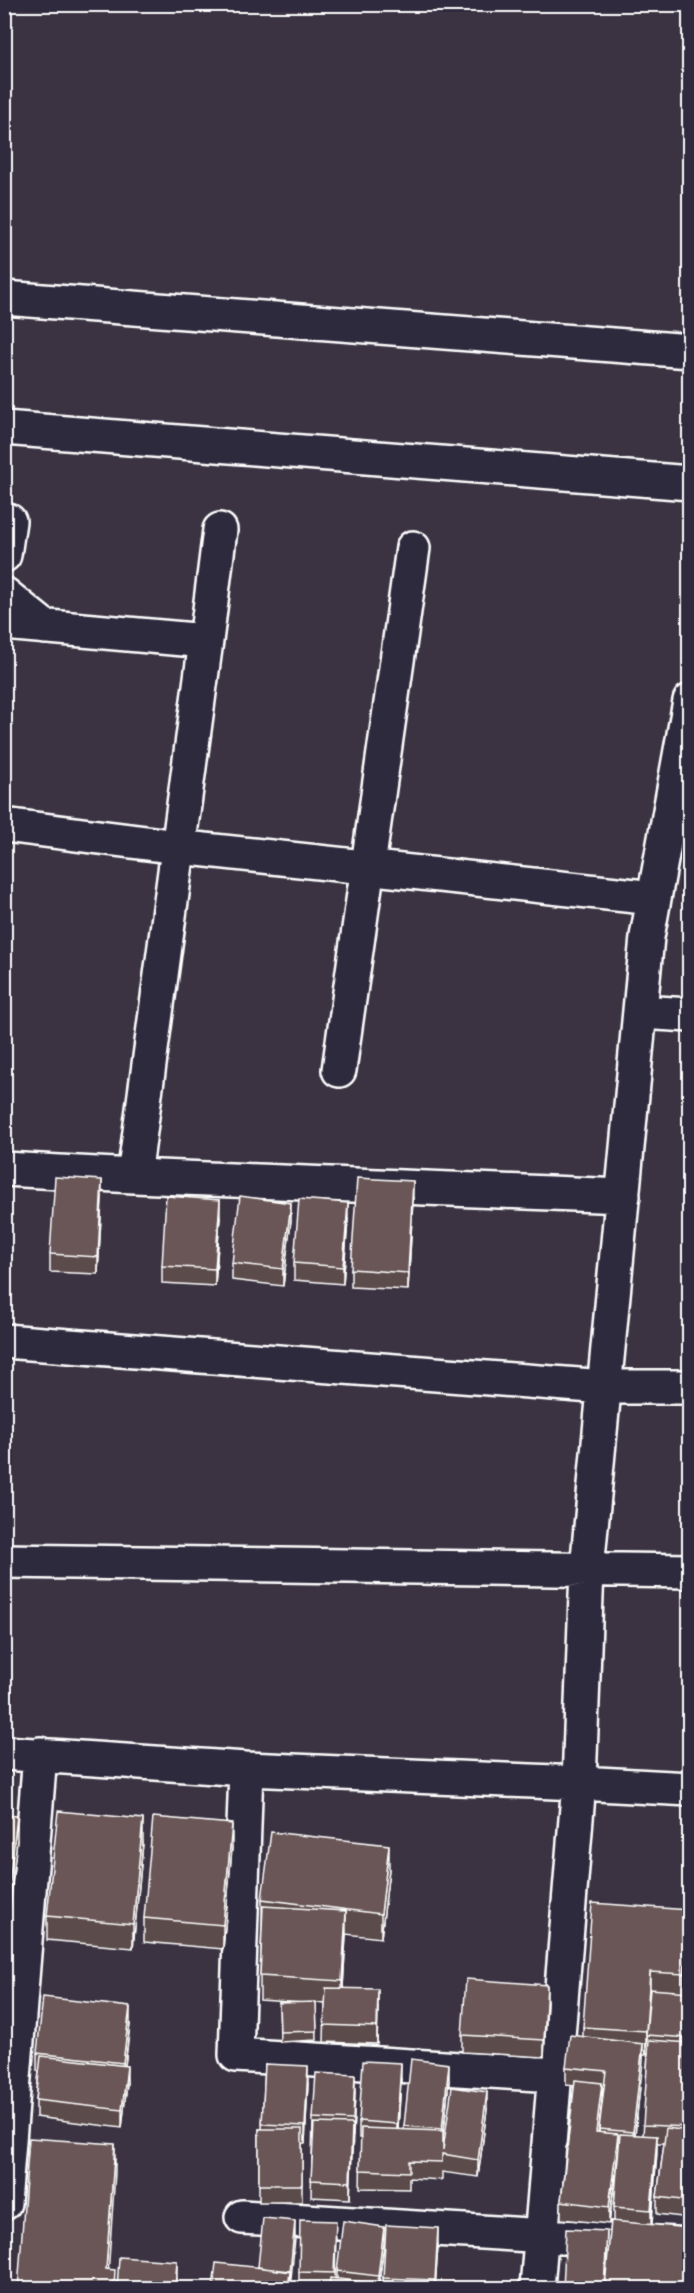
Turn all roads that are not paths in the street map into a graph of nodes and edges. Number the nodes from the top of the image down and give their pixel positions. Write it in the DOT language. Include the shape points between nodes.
graph roads {
  1 [pos="4,298"];
  2 [pos="690,351"];
  3 [pos="4,428"];
  4 [pos="690,483"];
  5 [pos="9,522"];
  6 [pos="220,530"];
  7 [pos="413,548"];
  8 [pos="4,555"];
  9 [pos="4,594"];
  10 [pos="4,623"];
  11 [pos="45,627"];
  12 [pos="206,641"];
  13 [pos="690,700"];
  14 [pos="5,826"];
  15 [pos="178,847"];
  16 [pos="366,866"];
  17 [pos="654,898"];
  18 [pos="640,1012"];
  19 [pos="690,1015"];
  20 [pos="339,1070"];
  21 [pos="4,1169"];
  22 [pos="134,1176"];
  23 [pos="622,1196"];
  24 [pos="4,1341"];
  25 [pos="605,1387"];
  26 [pos="690,1388"];
  27 [pos="4,1561"];
  28 [pos="587,1569"];
  29 [pos="690,1571"];
  30 [pos="4,1753"];
  31 [pos="40,1755"];
  32 [pos="246,1769"];
  33 [pos="579,1783"];
  34 [pos="690,1789"];
  35 [pos="555,2075"];
  36 [pos="8,2156"];
  37 [pos="43,2157"];
  38 [pos="4,2203"];
  39 [pos="242,2217"];
  40 [pos="542,2236"];
  41 [pos="690,2245"];
  42 [pos="537,2289"];
  1 -- 2 [label="street"];
  3 -- 4 [label="street"];
  5 -- 8 [label="street"];
  6 -- 12 [label="street"];
  7 -- 16 [label="street"];
  9 -- 11 [label="street"];
  10 -- 11 [label="street"];
  11 -- 12 [label="street"];
  12 -- 15 [label="street"];
  13 -- 17 [label="street"];
  14 -- 15 [label="street"];
  15 -- 16 [label="street"];
  15 -- 22 [label="street"];
  16 -- 17 [label="street"];
  16 -- 20 [label="street"];
  17 -- 18 [label="street"];
  18 -- 19 [label="street"];
  18 -- 23 [label="street"];
  21 -- 22 [label="street"];
  22 -- 23 [label="street"];
  23 -- 25 [label="street"];
  24 -- 25 [label="street"];
  25 -- 26 [label="street"];
  25 -- 28 [label="street"];
  27 -- 28 [label="street"];
  28 -- 29 [label="street"];
  28 -- 33 [label="street"];
  30 -- 31 [label="street"];
  31 -- 32 [label="street"];
  31 -- 36 [label="street"];
  32 -- 33 [label="street"];
  32 -- 35 [label="street" via="236,2055"];
  33 -- 34 [label="street"];
  33 -- 35 [label="street"];
  35 -- 40 [label="street"];
  36 -- 37 [label="street"];
  36 -- 38 [label="street"];
  39 -- 40 [label="street"];
  40 -- 41 [label="street"];
  40 -- 42 [label="street"];
}
